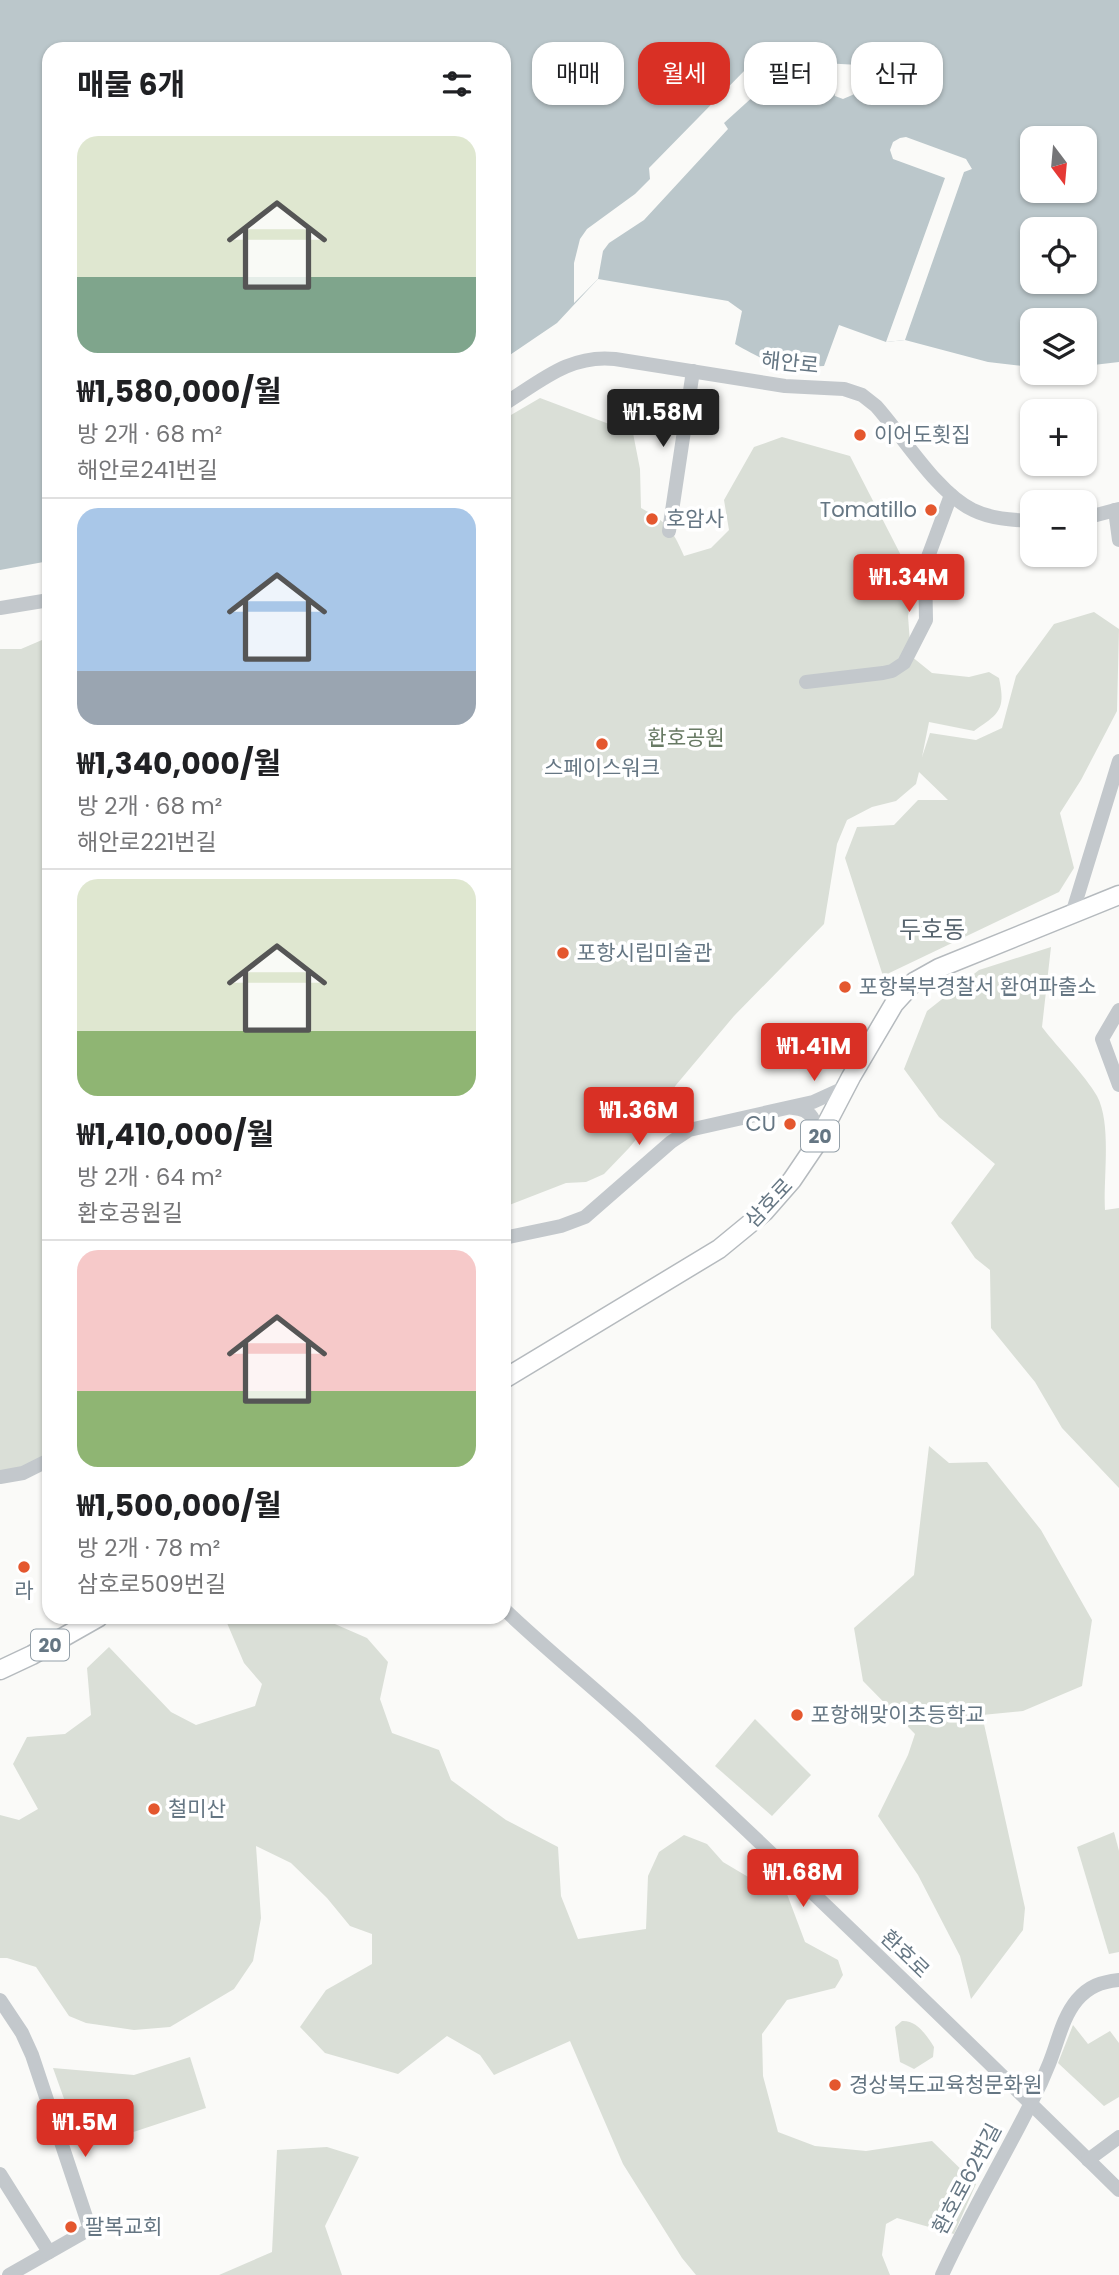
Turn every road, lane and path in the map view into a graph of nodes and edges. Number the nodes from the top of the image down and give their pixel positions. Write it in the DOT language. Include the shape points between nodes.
graph roads {
  1 [pos="693,371"];
  2 [pos="511,400"];
  3 [pos="951,495"];
  4 [pos="1117,510"];
  5 [pos="1097,515"];
  6 [pos="1020,520"];
  7 [pos="669,531"];
  8 [pos="1119,540"];
  9 [pos="42,601"];
  10 [pos="0,608"];
  11 [pos="806,682"];
  12 [pos="1119,761"];
  13 [pos="1119,895"];
  14 [pos="1072,914"];
  15 [pos="1119,1010"];
  16 [pos="1119,1085"];
  17 [pos="847,1086"];
  18 [pos="792,1108"];
  19 [pos="815,1146"];
  20 [pos="511,1237"];
  21 [pos="511,1375"];
  22 [pos="42,1463"];
  23 [pos="0,1477"];
  24 [pos="511,1615"];
  25 [pos="87,1624"];
  26 [pos="0,1670"];
  27 [pos="1119,1980"];
  28 [pos="0,2000"];
  29 [pos="1031,2103"];
  30 [pos="1119,2137"];
  31 [pos="1088,2160"];
  32 [pos="0,2174"];
  33 [pos="1119,2190"];
  34 [pos="49,2252"];
  35 [pos="9,2275"];
  36 [pos="942,2275"];
  1 -- 2 [label="street, 해안로" via="585,359"];
  1 -- 3 [label="street, 해안로" via="785,386 854,391 876,406"];
  1 -- 7 [label="street"];
  3 -- 6 [label="street, 해안로" via="985,515"];
  3 -- 11 [label="street" via="925,565 926,620 904,663 883,673"];
  4 -- 5 [label="street"];
  4 -- 8 [label="street"];
  9 -- 10 [label="street"];
  12 -- 14 [label="street"];
  13 -- 14 [label="main road, 삼호로 / 20"];
  14 -- 17 [label="main road, 삼호로 / 20" via="914,982 885,1017"];
  15 -- 16 [label="street" via="1102,1039"];
  17 -- 18 [label="street"];
  17 -- 19 [label="main road, 삼호로 / 20"];
  18 -- 19 [label="street" via="802,1108 813,1116"];
  18 -- 20 [label="street" via="690,1130 585,1217"];
  19 -- 21 [label="main road, 삼호로 / 20" via="764,1212 719,1250"];
  22 -- 23 [label="street"];
  24 -- 29 [label="street, 환호로" via="640,1730"];
  25 -- 26 [label="main road, 20"];
  27 -- 29 [label="street, 환호로62번길" via="1087,1989 1075,2002"];
  28 -- 34 [label="street" via="32,2055 90,2229"];
  29 -- 31 [label="street, 환호로"];
  29 -- 36 [label="street, 환호로62번길"];
  30 -- 31 [label="street"];
  31 -- 33 [label="street, 환호로"];
  32 -- 34 [label="street"];
  34 -- 35 [label="street"];
}
